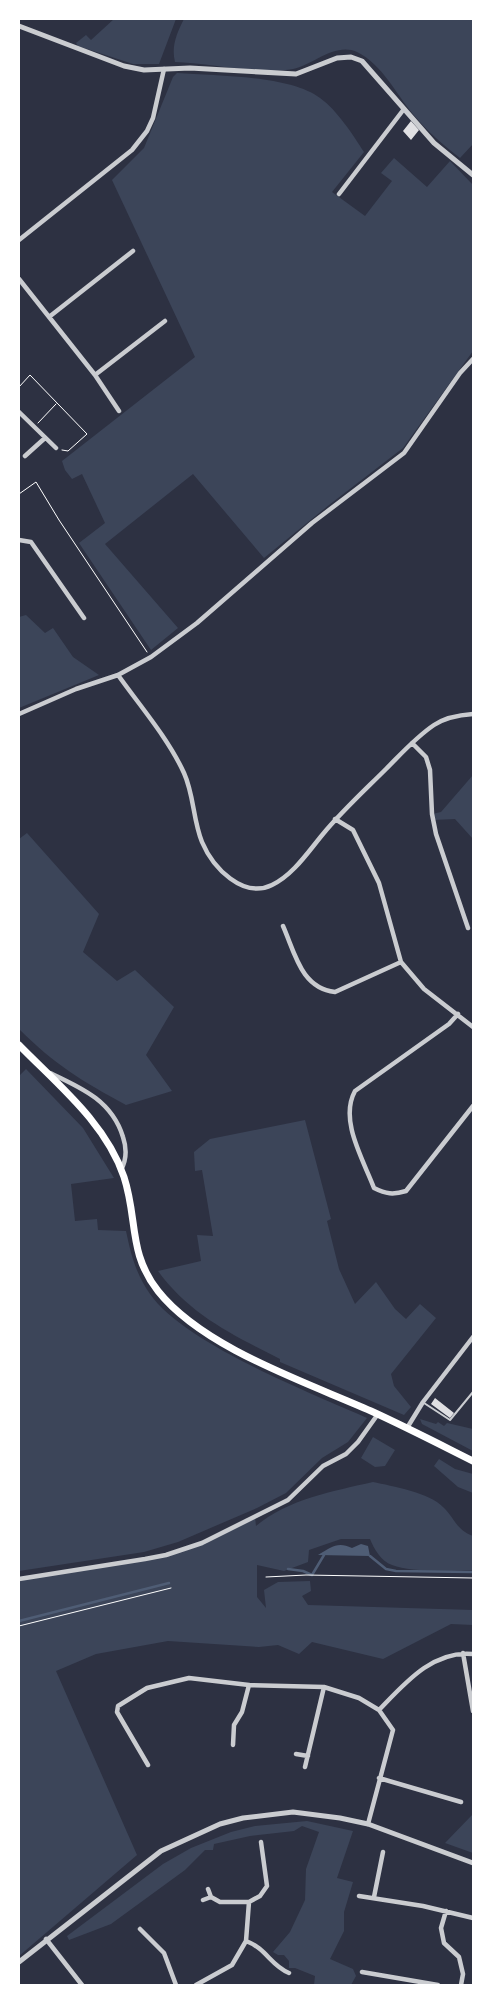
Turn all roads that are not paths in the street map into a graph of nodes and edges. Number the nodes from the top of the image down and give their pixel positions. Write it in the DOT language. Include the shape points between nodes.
graph roads {
  1 [pos="19,26"];
  2 [pos="164,69"];
  3 [pos="404,109"];
  4 [pos="473,175"];
  5 [pos="339,194"];
  6 [pos="19,240"];
  7 [pos="133,251"];
  8 [pos="19,279"];
  9 [pos="49,317"];
  10 [pos="165,321"];
  11 [pos="473,359"];
  12 [pos="95,375"];
  13 [pos="119,411"];
  14 [pos="19,412"];
  15 [pos="45,438"];
  16 [pos="56,448"];
  17 [pos="25,456"];
  18 [pos="19,540"];
  19 [pos="84,618"];
  20 [pos="118,675"];
  21 [pos="19,714"];
  22 [pos="473,714"];
  23 [pos="412,743"];
  24 [pos="336,819"];
  25 [pos="283,926"];
  26 [pos="468,928"];
  27 [pos="401,962"];
  28 [pos="458,1014"];
  29 [pos="473,1026"];
  30 [pos="19,1045"];
  31 [pos="44,1070"];
  32 [pos="473,1106"];
  33 [pos="121,1170"];
  34 [pos="473,1338"];
  35 [pos="473,1392"];
  36 [pos="423,1402"];
  37 [pos="378,1414"];
  38 [pos="407,1428"];
  39 [pos="473,1461"];
  40 [pos="19,1579"];
  41 [pos="463,1653"];
  42 [pos="473,1654"];
  43 [pos="249,1685"];
  44 [pos="324,1687"];
  45 [pos="379,1710"];
  46 [pos="473,1711"];
  47 [pos="233,1745"];
  48 [pos="296,1754"];
  49 [pos="308,1756"];
  50 [pos="148,1765"];
  51 [pos="305,1767"];
  52 [pos="379,1778"];
  53 [pos="461,1802"];
  54 [pos="368,1824"];
  55 [pos="261,1842"];
  56 [pos="383,1852"];
  57 [pos="473,1862"];
  58 [pos="208,1889"];
  59 [pos="359,1896"];
  60 [pos="211,1897"];
  61 [pos="374,1898"];
  62 [pos="203,1900"];
  63 [pos="249,1902"];
  64 [pos="446,1911"];
  65 [pos="473,1918"];
  66 [pos="140,1929"];
  67 [pos="46,1939"];
  68 [pos="246,1940"];
  69 [pos="19,1962"];
  70 [pos="362,1972"];
  71 [pos="289,1973"];
  72 [pos="207,1983"];
  73 [pos="82,1985"];
  74 [pos="176,1985"];
  75 [pos="196,1985"];
  76 [pos="438,1985"];
  77 [pos="461,1985"];
  1 -- 2 [label="street" via="124,66"];
  2 -- 3 [label="street" via="296,74 337,58 351,57 370,67"];
  2 -- 6 [label="street" via="153,118 132,150"];
  3 -- 4 [label="street" via="434,143"];
  3 -- 5 [label="street"];
  7 -- 9 [label="street"];
  8 -- 9 [label="street"];
  9 -- 12 [label="street"];
  10 -- 12 [label="street"];
  11 -- 20 [label="street" via="404,453 312,523 197,623 151,657"];
  12 -- 13 [label="street"];
  14 -- 15 [label="street"];
  15 -- 16 [label="street"];
  15 -- 17 [label="street"];
  18 -- 19 [label="street" via="31,542"];
  20 -- 21 [label="street"];
  20 -- 24 [label="street" via="184,772 202,842 215,863 233,881 252,888 265,888 280,881"];
  22 -- 23 [label="street" via="455,716 434,725"];
  23 -- 24 [label="street"];
  23 -- 26 [label="street" via="426,757 430,770 436,834"];
  24 -- 27 [label="street" via="353,830 379,884"];
  25 -- 27 [label="street" via="306,978 323,991 335,992"];
  27 -- 28 [label="street" via="424,989"];
  28 -- 29 [label="street"];
  28 -- 32 [label="street" via="449,1024 355,1091 350,1101 351,1128 374,1188 385,1193 406,1191"];
  30 -- 31 [label="main road"];
  31 -- 33 [label="main road" via="93,1122"];
  31 -- 33 [label="street" via="94,1095 113,1115 120,1127 126,1151"];
  33 -- 37 [label="main road" via="140,1260 168,1303 188,1320 262,1363"];
  34 -- 36 [label="street"];
  35 -- 36 [label="lane" via="450,1420"];
  36 -- 38 [label="street"];
  37 -- 38 [label="main road"];
  37 -- 40 [label="street" via="346,1454 323,1466 288,1500 202,1543 166,1555"];
  38 -- 39 [label="main road"];
  41 -- 42 [label="street"];
  41 -- 45 [label="street" via="434,1661 405,1683"];
  41 -- 46 [label="street"];
  43 -- 44 [label="street"];
  43 -- 47 [label="street" via="242,1712 234,1725"];
  43 -- 50 [label="street" via="189,1678 147,1688 118,1706 117,1712"];
  44 -- 45 [label="street" via="359,1698"];
  44 -- 49 [label="street"];
  45 -- 52 [label="street" via="394,1730"];
  48 -- 49 [label="street"];
  49 -- 51 [label="street"];
  52 -- 53 [label="street"];
  52 -- 54 [label="street"];
  54 -- 57 [label="street"];
  54 -- 67 [label="street" via="293,1812 264,1814 220,1824 160,1851"];
  55 -- 63 [label="street" via="267,1886 260,1896"];
  56 -- 61 [label="street"];
  58 -- 60 [label="street"];
  59 -- 61 [label="street"];
  60 -- 62 [label="street"];
  60 -- 63 [label="street" via="220,1902"];
  61 -- 64 [label="street"];
  63 -- 68 [label="street"];
  64 -- 65 [label="street"];
  64 -- 77 [label="street" via="441,1928 444,1943 459,1957 463,1974"];
  66 -- 74 [label="street" via="164,1952"];
  67 -- 69 [label="street"];
  67 -- 73 [label="street"];
  68 -- 71 [label="street" via="260,1946 280,1969"];
  68 -- 72 [label="street" via="232,1965"];
  70 -- 76 [label="street"];
  72 -- 75 [label="street"];
}
